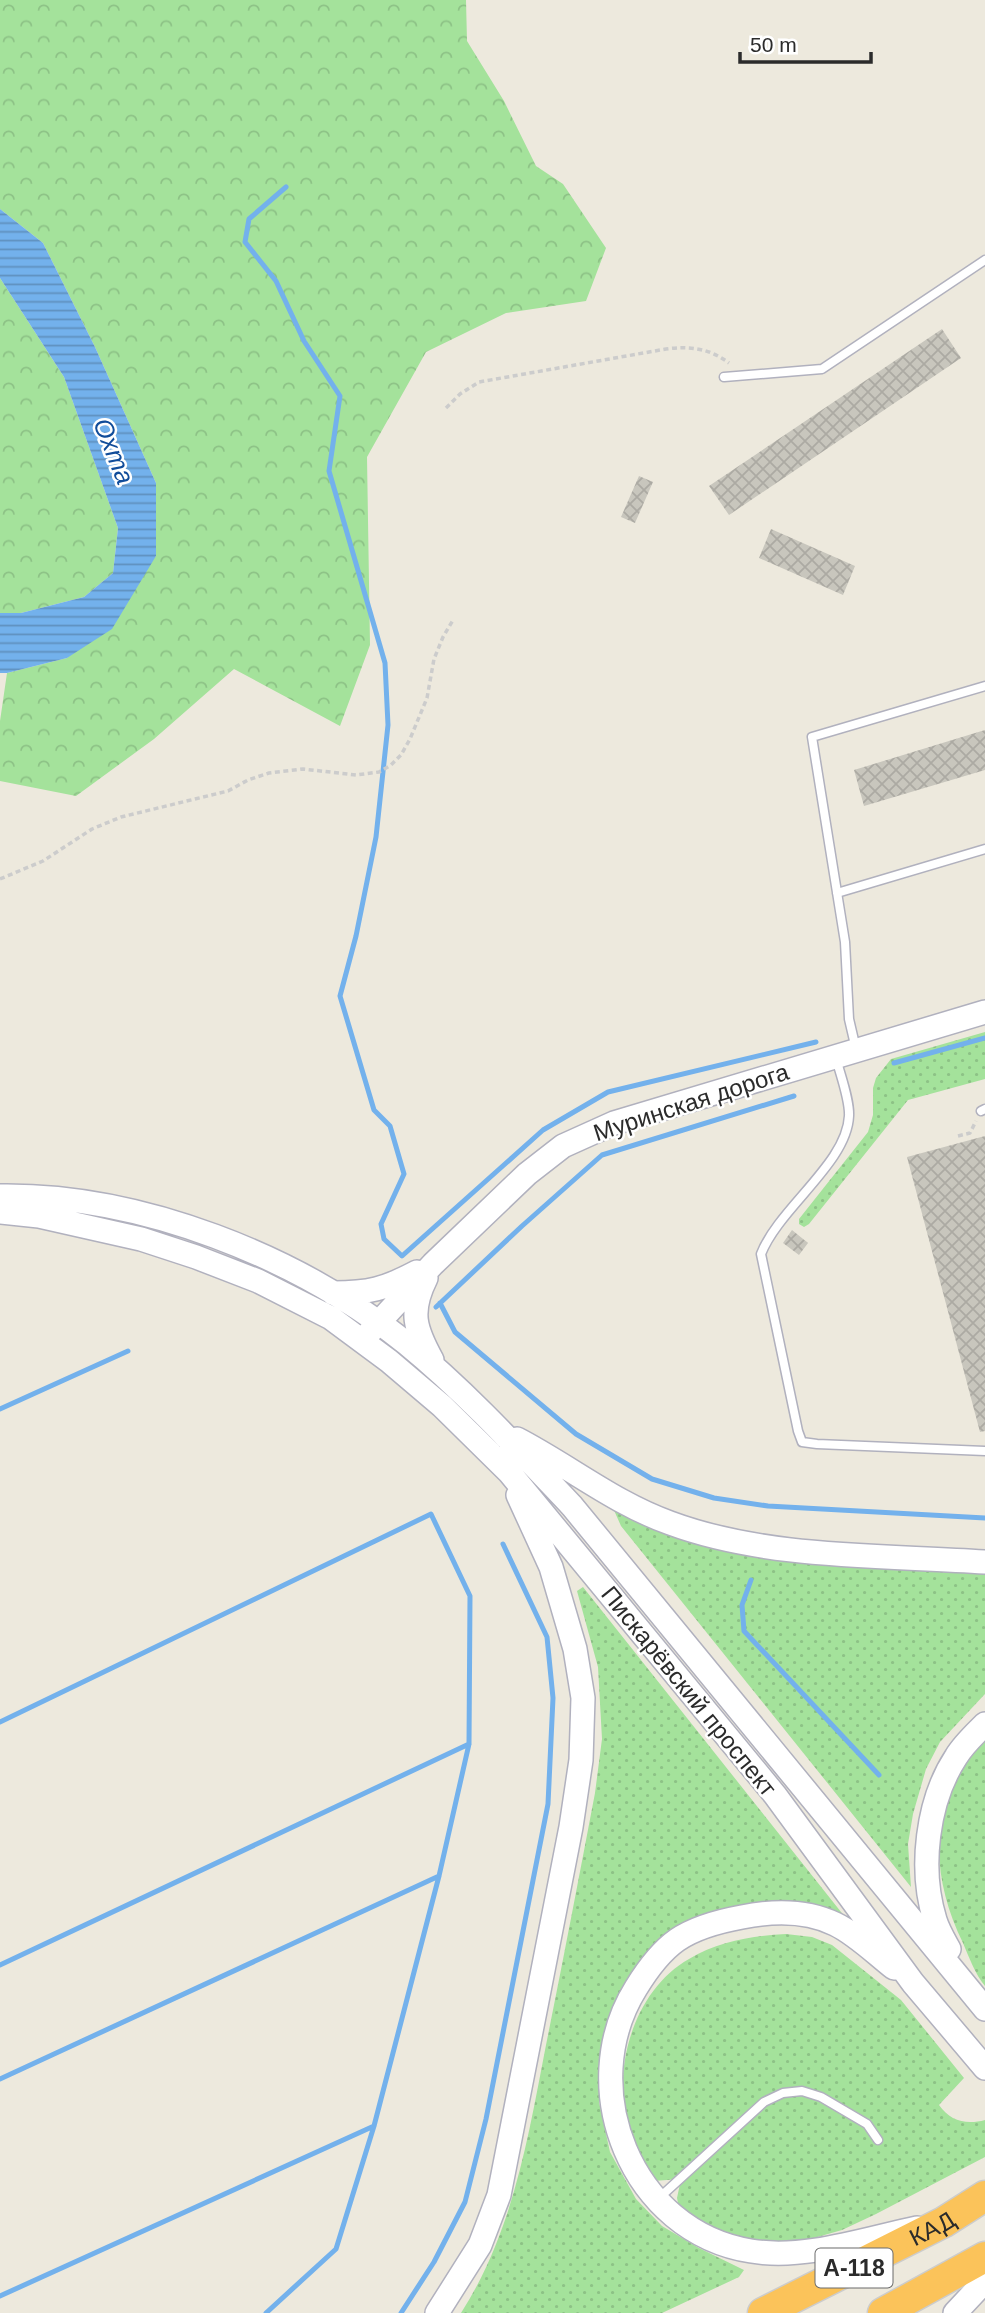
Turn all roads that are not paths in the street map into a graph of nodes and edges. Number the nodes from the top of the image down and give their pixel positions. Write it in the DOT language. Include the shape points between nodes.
graph roads {
  1 [pos="985,260"];
  2 [pos="724,377"];
  3 [pos="985,686"];
  4 [pos="985,849"];
  5 [pos="837,893"];
  6 [pos="985,1012"];
  7 [pos="846,1052"];
  8 [pos="0,1196"];
  9 [pos="0,1212"];
  10 [pos="433,1264"];
  11 [pos="333,1293"];
  12 [pos="378,1322"];
  13 [pos="363,1341"];
  14 [pos="437,1369"];
  15 [pos="500,1431"];
  16 [pos="985,1451"];
  17 [pos="509,1472"];
  18 [pos="985,1562"];
  19 [pos="985,1724"];
  20 [pos="913,1983"];
  21 [pos="968,1986"];
  22 [pos="985,2009"];
  23 [pos="985,2068"];
  24 [pos="878,2140"];
  25 [pos="985,2196"];
  26 [pos="657,2200"];
  27 [pos="944,2222"];
  28 [pos="985,2258"];
  29 [pos="985,2281"];
  30 [pos="437,2313"];
  31 [pos="763,2313"];
  32 [pos="883,2313"];
  33 [pos="955,2313"];
  1 -- 2 [label="lane" via="822,369"];
  3 -- 5 [label="lane" via="812,737"];
  4 -- 5 [label="lane"];
  5 -- 7 [label="lane" via="845,942"];
  6 -- 7 [label="street, Муринская дорога"];
  7 -- 10 [label="street, Муринская дорога" via="614,1123 563,1146"];
  7 -- 16 [label="lane" via="850,1113 846,1134 775,1228 761,1254 798,1431 802,1442 817,1444"];
  8 -- 11 [label="street" via="64,1199 149,1216 237,1245"];
  9 -- 13 [label="street" via="106,1231 196,1257 293,1297"];
  10 -- 11 [label="street" via="390,1286 363,1293"];
  10 -- 12 [label="street, Муринская дорога"];
  10 -- 14 [label="street" via="414,1311 418,1334"];
  11 -- 12 [label="street"];
  12 -- 13 [label="street, Муринская дорога"];
  12 -- 14 [label="street, Пискарёвский проспект"];
  13 -- 17 [label="street, Пискарёвский проспект" via="442,1406"];
  14 -- 15 [label="street, Пискарёвский проспект"];
  15 -- 18 [label="street" via="548,1455 611,1497 669,1523 727,1541"];
  15 -- 21 [label="street, Пискарёвский проспект" via="572,1506"];
  17 -- 20 [label="street, Пискарёвский проспект" via="775,1794"];
  17 -- 30 [label="street" via="551,1567 575,1649 583,1698 581,1760 499,2195 480,2245"];
  19 -- 21 [label="street" via="943,1779 931,1821 928,1868 935,1921"];
  20 -- 23 [label="street, Пискарёвский проспект"];
  20 -- 26 [label="street" via="836,1925 815,1917 756,1914 715,1922 678,1939 650,1966 624,2007 611,2053 610,2091 620,2138 633,2168"];
  21 -- 22 [label="street, Пискарёвский проспект"];
  24 -- 26 [label="lane" via="867,2124 821,2097 802,2091 783,2093 764,2102"];
  25 -- 27 [label="highway, КАД / А-118"];
  26 -- 27 [label="street" via="699,2232 725,2246 752,2252 791,2254"];
  27 -- 31 [label="highway, КАД / А-118"];
  28 -- 32 [label="highway, А-118"];
  29 -- 33 [label="street"];
}
